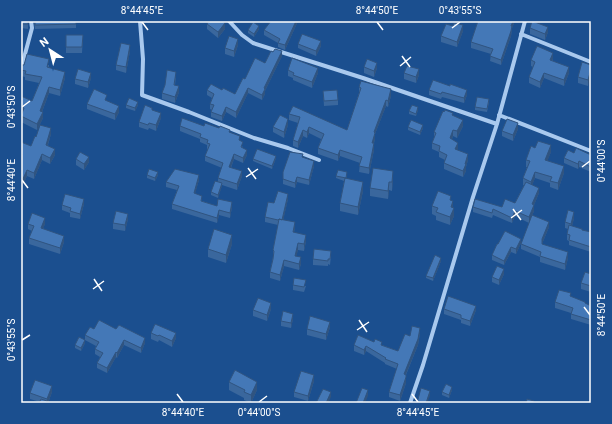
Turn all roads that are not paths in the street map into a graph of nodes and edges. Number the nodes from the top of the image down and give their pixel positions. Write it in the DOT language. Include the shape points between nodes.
graph roads {
  1 [pos="31,21"];
  2 [pos="140,21"];
  3 [pos="229,21"];
  4 [pos="525,21"];
  5 [pos="521,34"];
  6 [pos="591,62"];
  7 [pos="21,69"];
  8 [pos="500,115"];
  9 [pos="497,124"];
  10 [pos="591,151"];
  11 [pos="319,160"];
  12 [pos="410,403"];
  1 -- 7 [label="street" via="32,28"];
  2 -- 11 [label="street" via="142,95"];
  3 -- 9 [label="street" via="242,36 253,43"];
  4 -- 5 [label="street"];
  5 -- 6 [label="street"];
  5 -- 8 [label="street"];
  8 -- 9 [label="street"];
  8 -- 10 [label="street"];
  9 -- 12 [label="street"];
}
